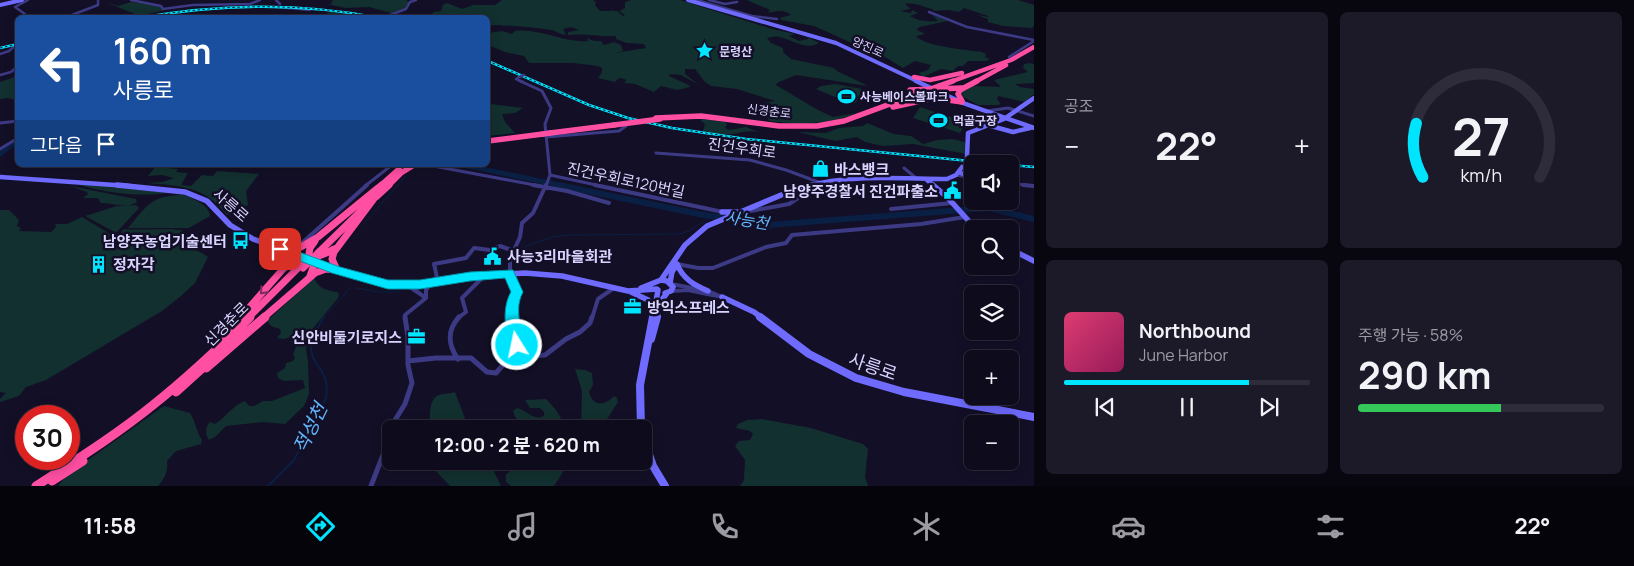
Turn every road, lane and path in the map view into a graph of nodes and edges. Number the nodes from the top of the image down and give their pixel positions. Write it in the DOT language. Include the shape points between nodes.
graph roads {
  1 [pos="28,0"];
  2 [pos="98,0"];
  3 [pos="131,0"];
  4 [pos="260,0"];
  5 [pos="276,0"];
  6 [pos="407,0"];
  7 [pos="416,0"];
  8 [pos="690,0"];
  9 [pos="697,0"];
  10 [pos="709,0"];
  11 [pos="20,2"];
  12 [pos="410,2"];
  13 [pos="737,2"];
  14 [pos="0,5"];
  15 [pos="310,10"];
  16 [pos="929,12"];
  17 [pos="24,15"];
  18 [pos="72,15"];
  19 [pos="390,15"];
  20 [pos="778,19"];
  21 [pos="1034,40"];
  22 [pos="15,46"];
  23 [pos="1034,48"];
  24 [pos="0,54"];
  25 [pos="1009,57"];
  26 [pos="1002,64"];
  27 [pos="1008,64"];
  28 [pos="15,68"];
  29 [pos="528,73"];
  30 [pos="0,75"];
  31 [pos="519,77"];
  32 [pos="912,77"];
  33 [pos="941,78"];
  34 [pos="969,85"];
  35 [pos="910,90"];
  36 [pos="934,90"];
  37 [pos="1034,98"];
  38 [pos="962,101"];
  39 [pos="883,108"];
  40 [pos="987,110"];
  41 [pos="1016,111"];
  42 [pos="1012,114"];
  43 [pos="996,115"];
  44 [pos="1034,116"];
  45 [pos="1007,119"];
  46 [pos="15,121"];
  47 [pos="996,122"];
  48 [pos="0,123"];
  49 [pos="632,125"];
  50 [pos="1034,127"];
  51 [pos="984,128"];
  52 [pos="546,134"];
  53 [pos="15,140"];
  54 [pos="490,140"];
  55 [pos="0,149"];
  56 [pos="656,153"];
  57 [pos="968,155"];
  58 [pos="389,167"];
  59 [pos="407,167"];
  60 [pos="439,167"];
  61 [pos="904,168"];
  62 [pos="964,174"];
  63 [pos="550,176"];
  64 [pos="0,177"];
  65 [pos="915,177"];
  66 [pos="926,179"];
  67 [pos="939,180"];
  68 [pos="821,183"];
  69 [pos="1019,184"];
  70 [pos="1034,186"];
  71 [pos="545,187"];
  72 [pos="935,187"];
  73 [pos="377,192"];
  74 [pos="609,203"];
  75 [pos="953,203"];
  76 [pos="892,209"];
  77 [pos="722,212"];
  78 [pos="734,214"];
  79 [pos="964,216"];
  80 [pos="968,220"];
  81 [pos="318,237"];
  82 [pos="690,242"];
  83 [pos="263,243"];
  84 [pos="338,246"];
  85 [pos="280,249"];
  86 [pos="514,251"];
  87 [pos="1019,253"];
  88 [pos="308,259"];
  89 [pos="1034,260"];
  90 [pos="677,264"];
  91 [pos="284,268"];
  92 [pos="301,268"];
  93 [pos="336,270"];
  94 [pos="509,273"];
  95 [pos="485,275"];
  96 [pos="435,282"];
  97 [pos="303,283"];
  98 [pos="407,285"];
  99 [pos="658,286"];
  100 [pos="614,288"];
  101 [pos="670,288"];
  102 [pos="708,291"];
  103 [pos="722,297"];
  104 [pos="426,298"];
  105 [pos="653,315"];
  106 [pos="648,346"];
  107 [pos="519,356"];
  108 [pos="458,359"];
  109 [pos="205,361"];
  110 [pos="408,361"];
  111 [pos="196,376"];
  112 [pos="1034,417"];
  113 [pos="641,420"];
  114 [pos="652,463"];
  115 [pos="36,486"];
  116 [pos="44,486"];
  117 [pos="371,486"];
  118 [pos="665,486"];
  1 -- 11 [label="street"];
  2 -- 18 [label="street" via="98,5"];
  3 -- 4 [label="street" via="161,6 162,9 250,4"];
  5 -- 15 [label="street" via="279,5"];
  6 -- 12 [label="street"];
  7 -- 12 [label="street"];
  8 -- 32 [label="main road, 양진로" via="823,39"];
  9 -- 20 [label="street" via="760,18"];
  10 -- 13 [label="street" via="725,4"];
  11 -- 14 [label="main road"];
  11 -- 14 [label="main road"];
  11 -- 17 [label="street" via="15,7"];
  12 -- 19 [label="street" via="406,9"];
  16 -- 21 [label="street" via="974,30"];
  21 -- 25 [label="street"];
  22 -- 24 [label="street"];
  23 -- 26 [label="highway, 신경춘로"];
  23 -- 27 [label="highway, 신경춘로"];
  26 -- 33 [label="highway"];
  26 -- 36 [label="highway, 신경춘로"];
  27 -- 34 [label="highway"];
  27 -- 36 [label="highway, 신경춘로"];
  28 -- 30 [label="street"];
  29 -- 31 [label="street, bridge"];
  31 -- 52 [label="street, 진건우회로120번길" via="516,79 542,91 550,108 545,124"];
  32 -- 33 [label="highway" via="925,80"];
  32 -- 35 [label="highway" via="916,85"];
  32 -- 36 [label="main road, 양진로"];
  33 -- 36 [label="highway"];
  34 -- 36 [label="highway" via="954,90"];
  34 -- 38 [label="highway" via="958,92"];
  35 -- 36 [label="highway"];
  35 -- 39 [label="highway"];
  36 -- 38 [label="main road, 양진로"];
  36 -- 38 [label="highway" via="942,97"];
  36 -- 39 [label="highway, 신경춘로"];
  37 -- 41 [label="main road"];
  38 -- 40 [label="main road, 양진로"];
  38 -- 43 [label="main road, 양진로"];
  39 -- 52 [label="highway, 신경춘로, bridge" via="839,125 806,129 709,118 658,118"];
  40 -- 41 [label="street" via="1008,108"];
  40 -- 43 [label="main road, 양진로"];
  41 -- 42 [label="main road"];
  41 -- 44 [label="street"];
  42 -- 43 [label="main road"];
  42 -- 45 [label="main road"];
  42 -- 50 [label="main road" via="1015,119"];
  43 -- 45 [label="main road, 양진로"];
  43 -- 47 [label="main road"];
  45 -- 47 [label="main road"];
  45 -- 47 [label="main road" via="1020,127 1010,129"];
  45 -- 50 [label="main road, 양진로"];
  46 -- 48 [label="street"];
  47 -- 51 [label="main road"];
  49 -- 52 [label="street, 진건우회로120번길" via="624,126 623,131"];
  50 -- 51 [label="main road" via="1013,132 994,126"];
  51 -- 57 [label="main road" via="968,133"];
  52 -- 54 [label="highway, 신경춘로"];
  52 -- 63 [label="street, 진건우회로120번길"];
  53 -- 55 [label="street"];
  56 -- 68 [label="street, 진건우회로" via="725,156 753,161"];
  58 -- 83 [label="street" via="303,242 275,237"];
  59 -- 73 [label="highway, 신경춘로"];
  60 -- 71 [label="street"];
  61 -- 65 [label="street"];
  62 -- 67 [label="main road, 진건우회로" via="959,171 951,179"];
  63 -- 71 [label="street"];
  63 -- 77 [label="street, 진건우회로120번길"];
  64 -- 83 [label="main road, 사릉로" via="93,182 185,192 207,201 235,229"];
  65 -- 66 [label="main road, 진건우회로"];
  65 -- 68 [label="main road, 진건우회로"];
  66 -- 67 [label="main road, 진건우회로"];
  66 -- 72 [label="main road"];
  67 -- 72 [label="main road"];
  68 -- 78 [label="main road, 진건우회로" via="791,191"];
  68 -- 78 [label="street, 진건우회로" via="789,204"];
  69 -- 70 [label="street"];
  71 -- 74 [label="street"];
  71 -- 86 [label="street" via="533,213 522,223"];
  72 -- 75 [label="main road"];
  73 -- 81 [label="highway"];
  73 -- 84 [label="highway"];
  73 -- 92 [label="highway, 신경춘로, bridge"];
  75 -- 76 [label="street"];
  75 -- 79 [label="main road"];
  77 -- 78 [label="main road"];
  78 -- 82 [label="main road, 진건우회로" via="707,226"];
  79 -- 80 [label="main road"];
  79 -- 90 [label="street" via="921,224 792,235 786,243 731,260 727,265 694,268"];
  81 -- 85 [label="highway" via="301,247"];
  81 -- 88 [label="highway" via="310,248"];
  82 -- 90 [label="main road, 진건우회로"];
  82 -- 99 [label="main road, 진건우회로"];
  83 -- 85 [label="main road, 사릉로"];
  84 -- 88 [label="highway" via="324,256"];
  84 -- 93 [label="highway" via="332,256"];
  85 -- 88 [label="main road, 사릉로"];
  85 -- 91 [label="highway" via="287,259"];
  86 -- 94 [label="street"];
  86 -- 96 [label="street" via="500,246 489,250 474,248 466,258 434,264"];
  87 -- 89 [label="main road"];
  88 -- 91 [label="highway"];
  88 -- 93 [label="main road, 사릉로"];
  88 -- 97 [label="highway" via="314,268"];
  90 -- 101 [label="main road, 진건우회로" via="672,272"];
  90 -- 102 [label="main road" via="688,282"];
  91 -- 109 [label="highway, one-way"];
  92 -- 109 [label="highway, 신경춘로"];
  92 -- 111 [label="highway, 신경춘로"];
  93 -- 97 [label="highway" via="322,270"];
  93 -- 98 [label="main road, 사릉로" via="377,283"];
  94 -- 95 [label="main road, 사릉로"];
  94 -- 100 [label="main road, 사릉로" via="554,275"];
  94 -- 107 [label="street" via="517,292 512,302 512,316"];
  95 -- 96 [label="main road, 사릉로"];
  95 -- 108 [label="street" via="462,298 466,312 457,319 450,332 452,348"];
  96 -- 98 [label="main road, 사릉로"];
  96 -- 104 [label="street" via="426,290"];
  97 -- 111 [label="highway"];
  98 -- 104 [label="street"];
  99 -- 100 [label="main road, 사릉로" via="628,291"];
  99 -- 101 [label="main road"];
  99 -- 101 [label="main road"];
  99 -- 105 [label="main road, 진건우회로"];
  100 -- 105 [label="main road" via="647,299"];
  100 -- 107 [label="street" via="598,299 590,323 580,332 545,355"];
  101 -- 102 [label="street, 사릉로"];
  101 -- 103 [label="street, 사릉로"];
  101 -- 106 [label="main road, 진건우회로" via="661,301"];
  102 -- 103 [label="street, 사릉로"];
  103 -- 112 [label="main road, 사릉로" via="754,312 809,354 870,383"];
  104 -- 110 [label="street" via="405,315"];
  105 -- 106 [label="main road, 진건우회로"];
  106 -- 113 [label="main road, 진건우회로" via="640,385"];
  107 -- 108 [label="street" via="510,357 493,374 471,358"];
  108 -- 110 [label="street"];
  109 -- 115 [label="highway, 신경춘로" via="134,420"];
  110 -- 117 [label="street" via="412,380 407,398 392,425"];
  111 -- 116 [label="highway, 신경춘로" via="121,435"];
  114 -- 118 [label="main road"];
}
